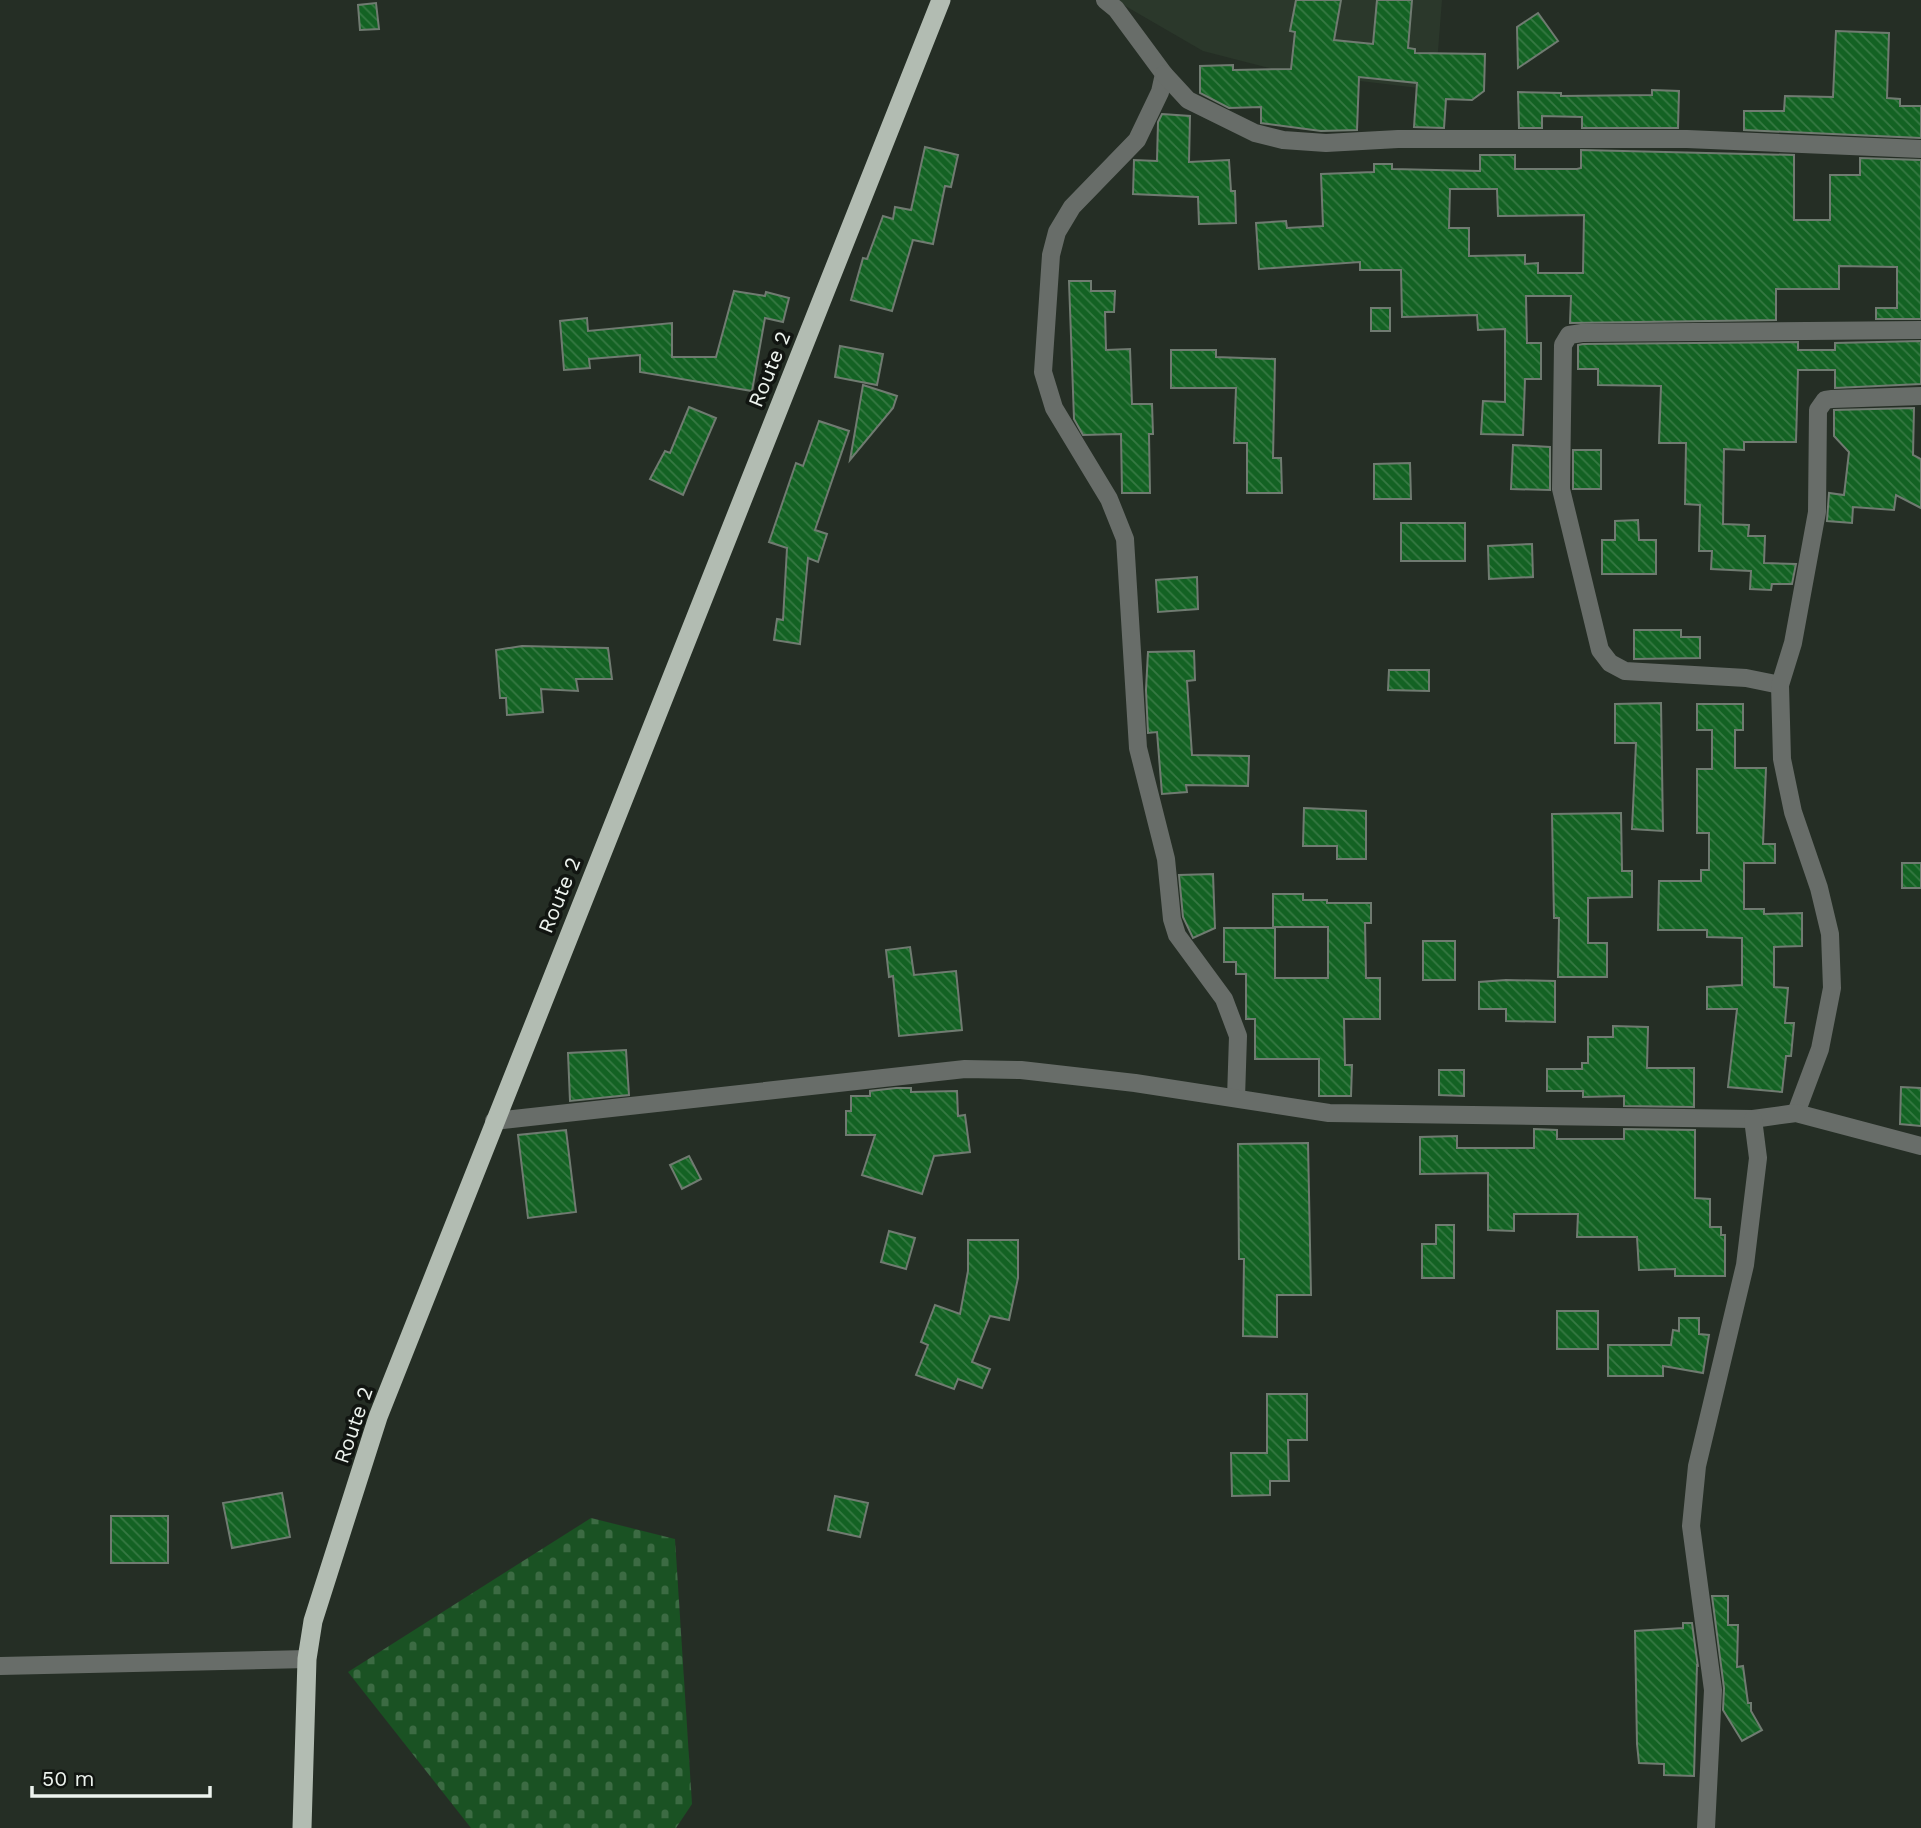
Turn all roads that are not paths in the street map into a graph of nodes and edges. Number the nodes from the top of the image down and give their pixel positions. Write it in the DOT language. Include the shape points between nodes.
graph roads {
  1 [pos="941,0"];
  2 [pos="1105,0"];
  3 [pos="1164,74"];
  4 [pos="1921,149"];
  5 [pos="1921,330"];
  6 [pos="1921,397"];
  7 [pos="1780,685"];
  8 [pos="1236,1098"];
  9 [pos="1796,1113"];
  10 [pos="1753,1118"];
  11 [pos="494,1121"];
  12 [pos="1921,1146"];
  13 [pos="307,1659"];
  14 [pos="0,1666"];
  15 [pos="302,1828"];
  16 [pos="1706,1828"];
  1 -- 11 [label="highway, Route 2"];
  2 -- 3 [label="street"];
  3 -- 4 [label="street" via="1188,100 1283,140 1687,139"];
  3 -- 8 [label="street" via="1137,140 1072,207 1056,232 1043,372 1054,408 1109,499 1125,539 1138,748 1166,859 1177,935 1224,999 1238,1036"];
  5 -- 7 [label="street" via="1582,333 1569,335 1563,345 1562,489 1604,656 1625,671 1746,678"];
  6 -- 7 [label="street" via="1832,399 1820,404 1814,543"];
  7 -- 9 [label="street" via="1782,759 1831,947 1832,988 1820,1049"];
  8 -- 10 [label="street" via="1329,1113"];
  8 -- 11 [label="street" via="1021,1070 965,1069"];
  9 -- 10 [label="street"];
  9 -- 12 [label="street"];
  10 -- 16 [label="street" via="1758,1158 1745,1265 1697,1466 1691,1526 1713,1690"];
  11 -- 13 [label="highway, Route 2" via="378,1417 313,1621"];
  13 -- 14 [label="street"];
  13 -- 15 [label="highway, Route 2"];
}
